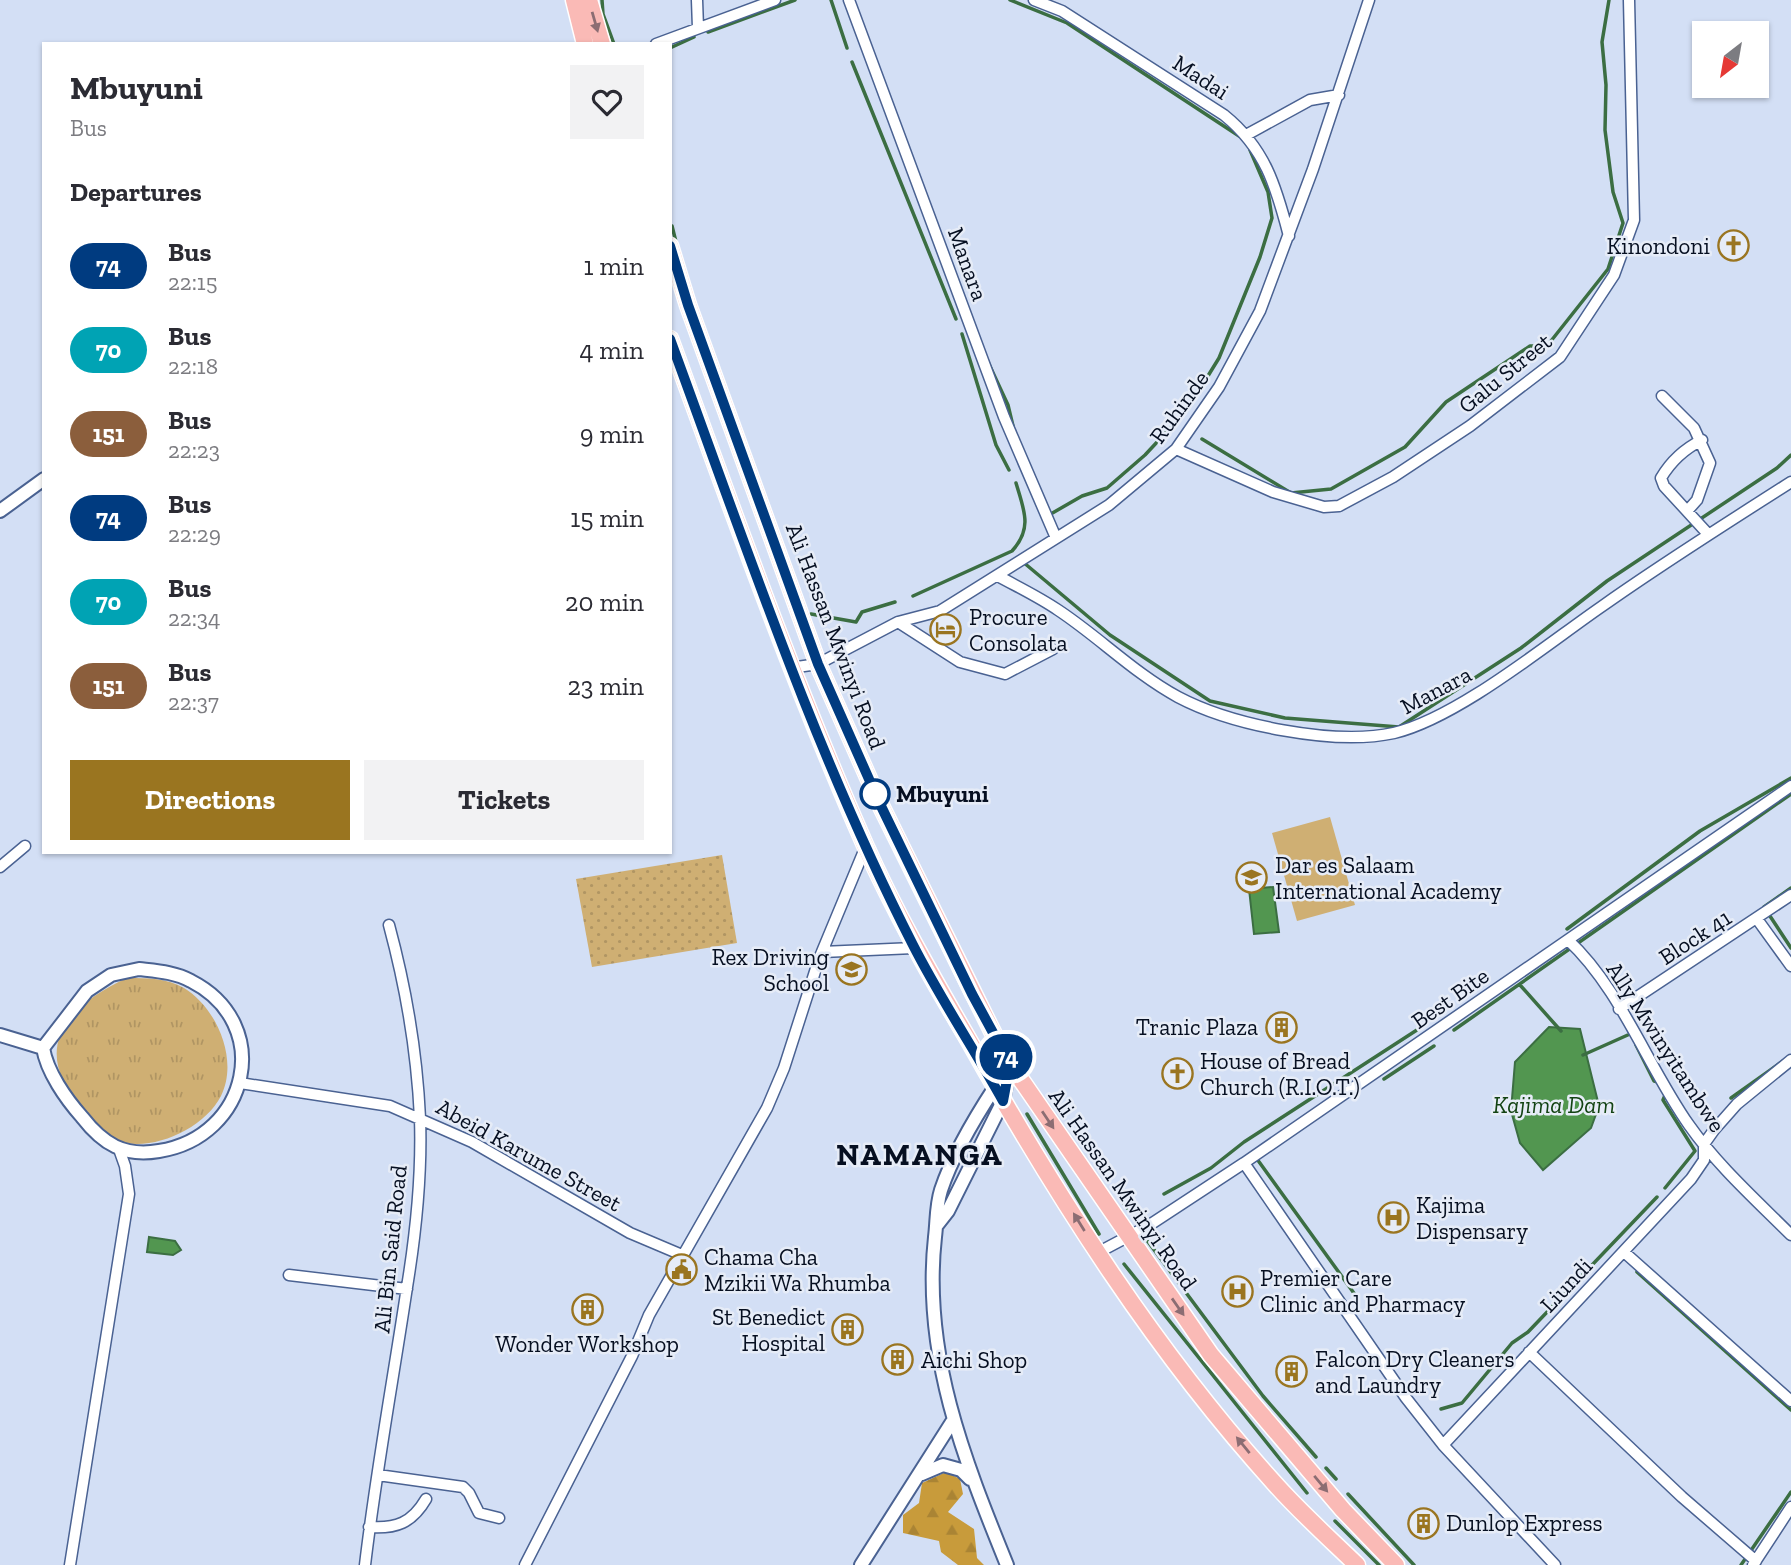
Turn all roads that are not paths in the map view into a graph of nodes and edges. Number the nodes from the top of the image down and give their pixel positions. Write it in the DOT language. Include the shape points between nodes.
graph roads {
  1 [pos="574,0"];
  2 [pos="589,0"];
  3 [pos="697,0"];
  4 [pos="775,0"];
  5 [pos="849,0"];
  6 [pos="1034,0"];
  7 [pos="1369,0"];
  8 [pos="1629,0"];
  9 [pos="698,28"];
  10 [pos="584,42"];
  11 [pos="601,42"];
  12 [pos="661,42"];
  13 [pos="1339,95"];
  14 [pos="1248,134"];
  15 [pos="1289,236"];
  16 [pos="672,252"];
  17 [pos="672,344"];
  18 [pos="1662,396"];
  19 [pos="1702,440"];
  20 [pos="1176,449"];
  21 [pos="42,480"];
  22 [pos="1791,482"];
  23 [pos="0,511"];
  24 [pos="1695,517"];
  25 [pos="1708,534"];
  26 [pos="1056,538"];
  27 [pos="998,576"];
  28 [pos="898,622"];
  29 [pos="1053,649"];
  30 [pos="818,664"];
  31 [pos="790,668"];
  32 [pos="1791,786"];
  33 [pos="24,846"];
  34 [pos="866,846"];
  35 [pos="0,867"];
  36 [pos="1791,895"];
  37 [pos="1757,919"];
  38 [pos="388,925"];
  39 [pos="1568,940"];
  40 [pos="914,948"];
  41 [pos="822,952"];
  42 [pos="1791,966"];
  43 [pos="1619,1009"];
  44 [pos="0,1035"];
  45 [pos="43,1048"];
  46 [pos="1791,1060"];
  47 [pos="1010,1064"];
  48 [pos="240,1083"];
  49 [pos="999,1094"];
  50 [pos="420,1119"];
  51 [pos="1704,1143"];
  52 [pos="119,1149"];
  53 [pos="1244,1163"];
  54 [pos="1791,1235"];
  55 [pos="1128,1236"];
  56 [pos="1098,1252"];
  57 [pos="1623,1252"];
  58 [pos="682,1255"];
  59 [pos="289,1275"];
  60 [pos="407,1289"];
  61 [pos="1528,1352"];
  62 [pos="1791,1401"];
  63 [pos="952,1422"];
  64 [pos="1443,1446"];
  65 [pos="378,1475"];
  66 [pos="917,1480"];
  67 [pos="974,1485"];
  68 [pos="426,1499"];
  69 [pos="1791,1507"];
  70 [pos="499,1518"];
  71 [pos="369,1527"];
  72 [pos="1754,1563"];
  73 [pos="70,1565"];
  74 [pos="365,1565"];
  75 [pos="525,1565"];
  76 [pos="861,1565"];
  77 [pos="1007,1565"];
  78 [pos="1357,1565"];
  79 [pos="1396,1565"];
  80 [pos="1555,1565"];
  1 -- 10 [label="highway"];
  2 -- 11 [label="highway, one-way"];
  3 -- 9 [label="street"];
  4 -- 9 [label="street"];
  5 -- 26 [label="street, Manara" via="1009,430"];
  6 -- 14 [label="street, Madai" via="1071,16"];
  7 -- 13 [label="street, Ruhinde"];
  8 -- 20 [label="street, Galu Street" via="1634,220 1614,275 1560,357 1470,426 1339,506 1324,508 1273,492"];
  9 -- 12 [label="street"];
  13 -- 14 [label="street" via="1310,100"];
  13 -- 15 [label="street, Ruhinde"];
  14 -- 15 [label="street, Madai" via="1277,187"];
  15 -- 20 [label="street, Ruhinde" via="1237,355"];
  16 -- 30 [label="highway, Ali Hassan Mwinyi Road"];
  17 -- 31 [label="highway"];
  18 -- 19 [label="street"];
  19 -- 24 [label="street" via="1710,463"];
  19 -- 24 [label="street" via="1687,447 1661,478 1668,492"];
  20 -- 26 [label="street, Ruhinde" via="1110,506"];
  21 -- 23 [label="street"];
  22 -- 25 [label="street, Manara"];
  24 -- 25 [label="street"];
  25 -- 27 [label="street, Manara" via="1471,696 1420,724 1392,733 1296,731 1231,720 1178,697 1057,609"];
  26 -- 27 [label="street, Ruhinde"];
  27 -- 28 [label="street, Ruhinde" via="940,611"];
  28 -- 29 [label="street" via="960,662 1005,674"];
  28 -- 30 [label="street, Ruhinde"];
  30 -- 31 [label="street, Ruhinde"];
  30 -- 47 [label="highway, Ali Hassan Mwinyi Road" via="886,816"];
  31 -- 34 [label="highway"];
  32 -- 39 [label="street, Best Bite"];
  33 -- 35 [label="street"];
  34 -- 40 [label="highway"];
  34 -- 41 [label="street"];
  36 -- 37 [label="street, Block 41"];
  37 -- 42 [label="street"];
  37 -- 43 [label="street, Block 41"];
  38 -- 50 [label="street, Abeid Karume Street" via="406,986"];
  39 -- 43 [label="street, Ally Mwinyitambwe"];
  39 -- 53 [label="street, Best Bite"];
  40 -- 41 [label="street"];
  40 -- 49 [label="highway"];
  41 -- 58 [label="street" via="767,1108"];
  43 -- 51 [label="street, Ally Mwinyitambwe"];
  44 -- 45 [label="street"];
  45 -- 48 [label="street" via="87,991 111,975 139,969 167,973 191,980 236,1023 243,1053"];
  45 -- 52 [label="street" via="71,1105 101,1140"];
  46 -- 51 [label="street" via="1737,1104"];
  47 -- 49 [label="street"];
  47 -- 55 [label="highway, Ali Hassan Mwinyi Road, one-way"];
  48 -- 50 [label="street" via="390,1106"];
  48 -- 52 [label="street" via="222,1120 181,1148 153,1152"];
  56 -- 49 [label="highway, one-way"];
  49 -- 63 [label="street" via="948,1211 937,1225 931,1304"];
  50 -- 58 [label="street, Abeid Karume Street" via="472,1142 630,1233"];
  50 -- 60 [label="street, Ali Bin Said Road" via="418,1200"];
  51 -- 54 [label="street, Ally Mwinyitambwe"];
  51 -- 57 [label="street, Liundi" via="1704,1160 1691,1179"];
  52 -- 73 [label="street" via="129,1194"];
  53 -- 55 [label="street, Best Bite"];
  53 -- 64 [label="street"];
  55 -- 56 [label="street, Best Bite"];
  55 -- 79 [label="highway, Ali Hassan Mwinyi Road, one-way" via="1211,1355"];
  78 -- 56 [label="highway, one-way" via="1276,1485 1182,1370"];
  57 -- 61 [label="street, Liundi"];
  57 -- 62 [label="street"];
  58 -- 75 [label="street"];
  59 -- 60 [label="street"];
  60 -- 65 [label="street, Ali Bin Said Road"];
  61 -- 64 [label="street, Liundi"];
  61 -- 72 [label="street"];
  63 -- 66 [label="street"];
  63 -- 67 [label="street"];
  64 -- 80 [label="street"];
  65 -- 70 [label="street" via="463,1487 478,1513"];
  65 -- 71 [label="street, Ali Bin Said Road"];
  66 -- 67 [label="street" via="943,1465 961,1471"];
  66 -- 76 [label="street"];
  67 -- 77 [label="street"];
  68 -- 71 [label="street" via="408,1521 393,1527"];
  69 -- 72 [label="street"];
  71 -- 74 [label="street, Ali Bin Said Road"];
}
